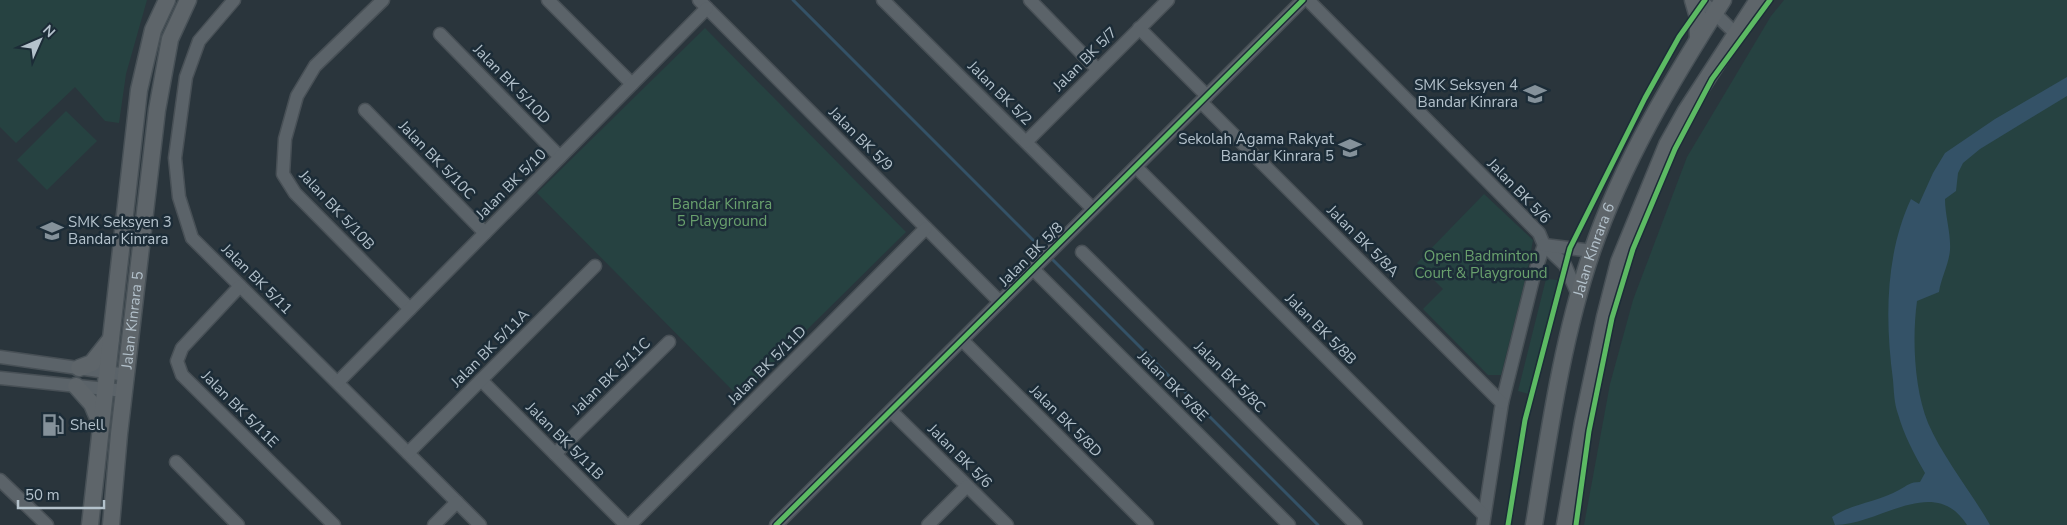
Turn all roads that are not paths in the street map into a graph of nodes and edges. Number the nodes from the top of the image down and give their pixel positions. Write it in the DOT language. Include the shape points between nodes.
graph roads {
  1 [pos="167,0"];
  2 [pos="188,0"];
  3 [pos="234,0"];
  4 [pos="383,0"];
  5 [pos="548,0"];
  6 [pos="884,0"];
  7 [pos="1030,0"];
  8 [pos="1168,0"];
  9 [pos="1303,0"];
  10 [pos="1308,0"];
  11 [pos="1694,0"];
  12 [pos="1701,0"];
  13 [pos="1758,0"];
  14 [pos="703,4"];
  15 [pos="1717,5"];
  16 [pos="1139,28"];
  17 [pos="1737,30"];
  18 [pos="440,34"];
  19 [pos="1698,39"];
  20 [pos="1097,69"];
  21 [pos="632,84"];
  22 [pos="1204,99"];
  23 [pos="365,110"];
  24 [pos="1026,142"];
  25 [pos="560,157"];
  26 [pos="1136,167"];
  27 [pos="1093,209"];
  28 [pos="926,228"];
  29 [pos="485,233"];
  30 [pos="1544,245"];
  31 [pos="1592,251"];
  32 [pos="1082,252"];
  33 [pos="595,266"];
  34 [pos="1033,269"];
  35 [pos="240,286"];
  36 [pos="1579,297"];
  37 [pos="1000,302"];
  38 [pos="410,309"];
  39 [pos="112,337"];
  40 [pos="962,340"];
  41 [pos="669,342"];
  42 [pos="0,357"];
  43 [pos="79,368"];
  44 [pos="108,373"];
  45 [pos="0,378"];
  46 [pos="481,380"];
  47 [pos="338,382"];
  48 [pos="126,383"];
  49 [pos="76,386"];
  50 [pos="106,389"];
  51 [pos="1502,402"];
  52 [pos="891,411"];
  53 [pos="101,425"];
  54 [pos="408,453"];
  55 [pos="554,454"];
  56 [pos="176,462"];
  57 [pos="0,480"];
  58 [pos="967,486"];
  59 [pos="457,502"];
  60 [pos="1484,520"];
  61 [pos="47,525"];
  62 [pos="90,525"];
  63 [pos="111,525"];
  64 [pos="237,525"];
  65 [pos="334,525"];
  66 [pos="434,525"];
  67 [pos="480,525"];
  68 [pos="626,525"];
  69 [pos="630,525"];
  70 [pos="776,525"];
  71 [pos="928,525"];
  72 [pos="1006,525"];
  73 [pos="1147,525"];
  74 [pos="1289,525"];
  75 [pos="1356,525"];
  76 [pos="1534,525"];
  77 [pos="1565,525"];
  1 -- 39 [label="main road, Jalan Kinrara 5" via="153,30 139,90"];
  2 -- 48 [label="main road, Jalan Kinrara 5" via="170,39 157,110"];
  3 -- 35 [label="street, Jalan BK 5/11" via="199,41 186,77 175,158 179,196 192,238"];
  4 -- 38 [label="street, Jalan BK 5/10B" via="316,66 297,96 286,139 283,174 295,194"];
  5 -- 21 [label="street"];
  6 -- 24 [label="street, Jalan BK 5/2"];
  7 -- 20 [label="street"];
  8 -- 16 [label="street, Jalan BK 5/7"];
  9 -- 22 [label="street, Jalan BK 5/8"];
  10 -- 30 [label="street, Jalan BK 5/6" via="1539,233"];
  11 -- 19 [label="main road"];
  12 -- 15 [label="street"];
  13 -- 17 [label="main road, Jalan Kinrara 6"];
  14 -- 21 [label="street, Jalan BK 5/10"];
  14 -- 28 [label="street, Jalan BK 5/9"];
  15 -- 17 [label="street"];
  15 -- 19 [label="main road, Jalan Kinrara 6"];
  16 -- 20 [label="street, Jalan BK 5/7"];
  16 -- 22 [label="street, Jalan BK 5/8A"];
  17 -- 77 [label="main road, Jalan Kinrara 6" via="1686,110 1668,145 1619,262 1582,422"];
  18 -- 25 [label="street, Jalan BK 5/10D"];
  19 -- 31 [label="main road, Jalan Kinrara 6" via="1645,128"];
  20 -- 24 [label="street, Jalan BK 5/7"];
  21 -- 25 [label="street, Jalan BK 5/10"];
  22 -- 26 [label="street, Jalan BK 5/8"];
  22 -- 51 [label="street, Jalan BK 5/8A"];
  23 -- 29 [label="street, Jalan BK 5/10C"];
  24 -- 27 [label="street, Jalan BK 5/2"];
  25 -- 29 [label="street, Jalan BK 5/10"];
  26 -- 27 [label="street, Jalan BK 5/8"];
  26 -- 60 [label="street, Jalan BK 5/8B"];
  27 -- 34 [label="street, Jalan BK 5/8"];
  28 -- 37 [label="street, Jalan BK 5/9"];
  28 -- 69 [label="street, Jalan BK 5/11D"];
  29 -- 38 [label="street, Jalan BK 5/10"];
  30 -- 31 [label="street"];
  30 -- 36 [label="street" via="1565,265"];
  30 -- 51 [label="street, Jalan BK 5/6"];
  31 -- 36 [label="main road, Jalan Kinrara 6"];
  32 -- 75 [label="street, Jalan BK 5/8C"];
  33 -- 46 [label="street, Jalan BK 5/11A"];
  34 -- 37 [label="street, Jalan BK 5/8"];
  34 -- 74 [label="street, Jalan BK 5/8E"];
  35 -- 47 [label="street, Jalan BK 5/11"];
  35 -- 65 [label="street, Jalan BK 5/11E" via="182,348 177,361 182,375"];
  36 -- 76 [label="main road, Jalan Kinrara 6" via="1556,397"];
  37 -- 40 [label="street, Jalan BK 5/8"];
  38 -- 47 [label="street, Jalan BK 5/10"];
  39 -- 43 [label="main road" via="92,364"];
  39 -- 44 [label="main road, Jalan Kinrara 5"];
  40 -- 52 [label="street, Jalan BK 5/8"];
  40 -- 73 [label="street, Jalan BK 5/8D"];
  41 -- 55 [label="street, Jalan BK 5/11C"];
  42 -- 43 [label="street"];
  43 -- 44 [label="street"];
  44 -- 48 [label="street"];
  44 -- 50 [label="main road, Jalan Kinrara 5"];
  45 -- 49 [label="street"];
  46 -- 54 [label="street, Jalan BK 5/11A"];
  46 -- 55 [label="street, Jalan BK 5/11B"];
  47 -- 54 [label="street, Jalan BK 5/11"];
  48 -- 50 [label="street"];
  48 -- 63 [label="main road, Jalan Kinrara 5"];
  49 -- 50 [label="street"];
  49 -- 53 [label="main road" via="92,404"];
  50 -- 53 [label="main road, Jalan Kinrara 5"];
  51 -- 60 [label="street, Jalan BK 5/6"];
  52 -- 58 [label="street, Jalan BK 5/6"];
  52 -- 70 [label="street, Jalan BK 5/8"];
  53 -- 62 [label="main road, Jalan Kinrara 5"];
  54 -- 59 [label="street, Jalan BK 5/11"];
  55 -- 68 [label="street, Jalan BK 5/11B"];
  56 -- 64 [label="street"];
  57 -- 61 [label="street"];
  58 -- 71 [label="street"];
  58 -- 72 [label="street, Jalan BK 5/6"];
  59 -- 66 [label="street"];
  59 -- 67 [label="street, Jalan BK 5/11"];
}
